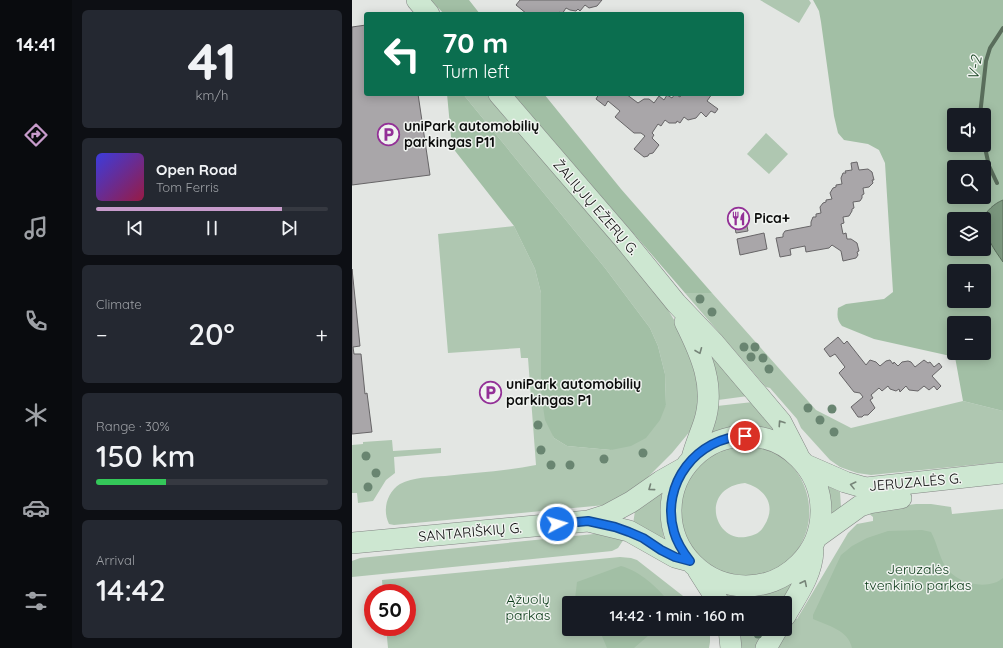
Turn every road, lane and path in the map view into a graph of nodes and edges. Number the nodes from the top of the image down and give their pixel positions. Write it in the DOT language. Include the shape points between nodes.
graph roads {
  1 [pos="417,0"];
  2 [pos="427,12"];
  3 [pos="500,96"];
  4 [pos="676,303"];
  5 [pos="803,461"];
  6 [pos="688,463"];
  7 [pos="1003,473"];
  8 [pos="1003,487"];
  9 [pos="588,521"];
  10 [pos="815,542"];
  11 [pos="352,543"];
  12 [pos="693,564"];
  13 [pos="714,596"];
  14 [pos="792,604"];
  15 [pos="730,636"];
  16 [pos="773,636"];
  17 [pos="731,648"];
  18 [pos="766,648"];
  1 -- 2 [label="main road"];
  3 -- 4 [label="main road, ŽALIŲJŲ EŽERŲ G."];
  5 -- 4 [label="main road, ŽALIŲJŲ EŽERŲ G., one-way" via="781,422 714,343"];
  4 -- 6 [label="main road, ŽALIŲJŲ EŽERŲ G., one-way" via="703,361 709,388 705,422"];
  5 -- 6 [label="main road, SANTARIŠKIŲ G." via="776,442 754,436 737,436 720,440 705,448"];
  7 -- 5 [label="main road, JERUZALĖS G., one-way" via="866,488 845,482"];
  5 -- 10 [label="main road, ŽALIŲJŲ EŽERŲ G." via="814,478 821,500 821,523"];
  6 -- 9 [label="main road, SANTARIŠKIŲ G., one-way" via="631,502"];
  6 -- 12 [label="main road, ŽALIŲJŲ EŽERŲ G." via="676,483 671,516 680,548"];
  8 -- 10 [label="main road, JERUZALĖS G." via="869,503 850,513"];
  9 -- 11 [label="main road, SANTARIŠKIŲ G."];
  9 -- 12 [label="main road, SANTARIŠKIŲ G." via="629,532 668,554"];
  10 -- 12 [label="main road" via="804,560 792,571 777,580 761,585 745,587 728,584 713,579"];
  14 -- 10 [label="main road, ŽALIŲJŲ EŽERŲ G., one-way" via="807,577"];
  12 -- 13 [label="main road, ŽALIŲJŲ EŽERŲ G."];
  15 -- 17 [label="main road"];
  16 -- 18 [label="main road"];
}
